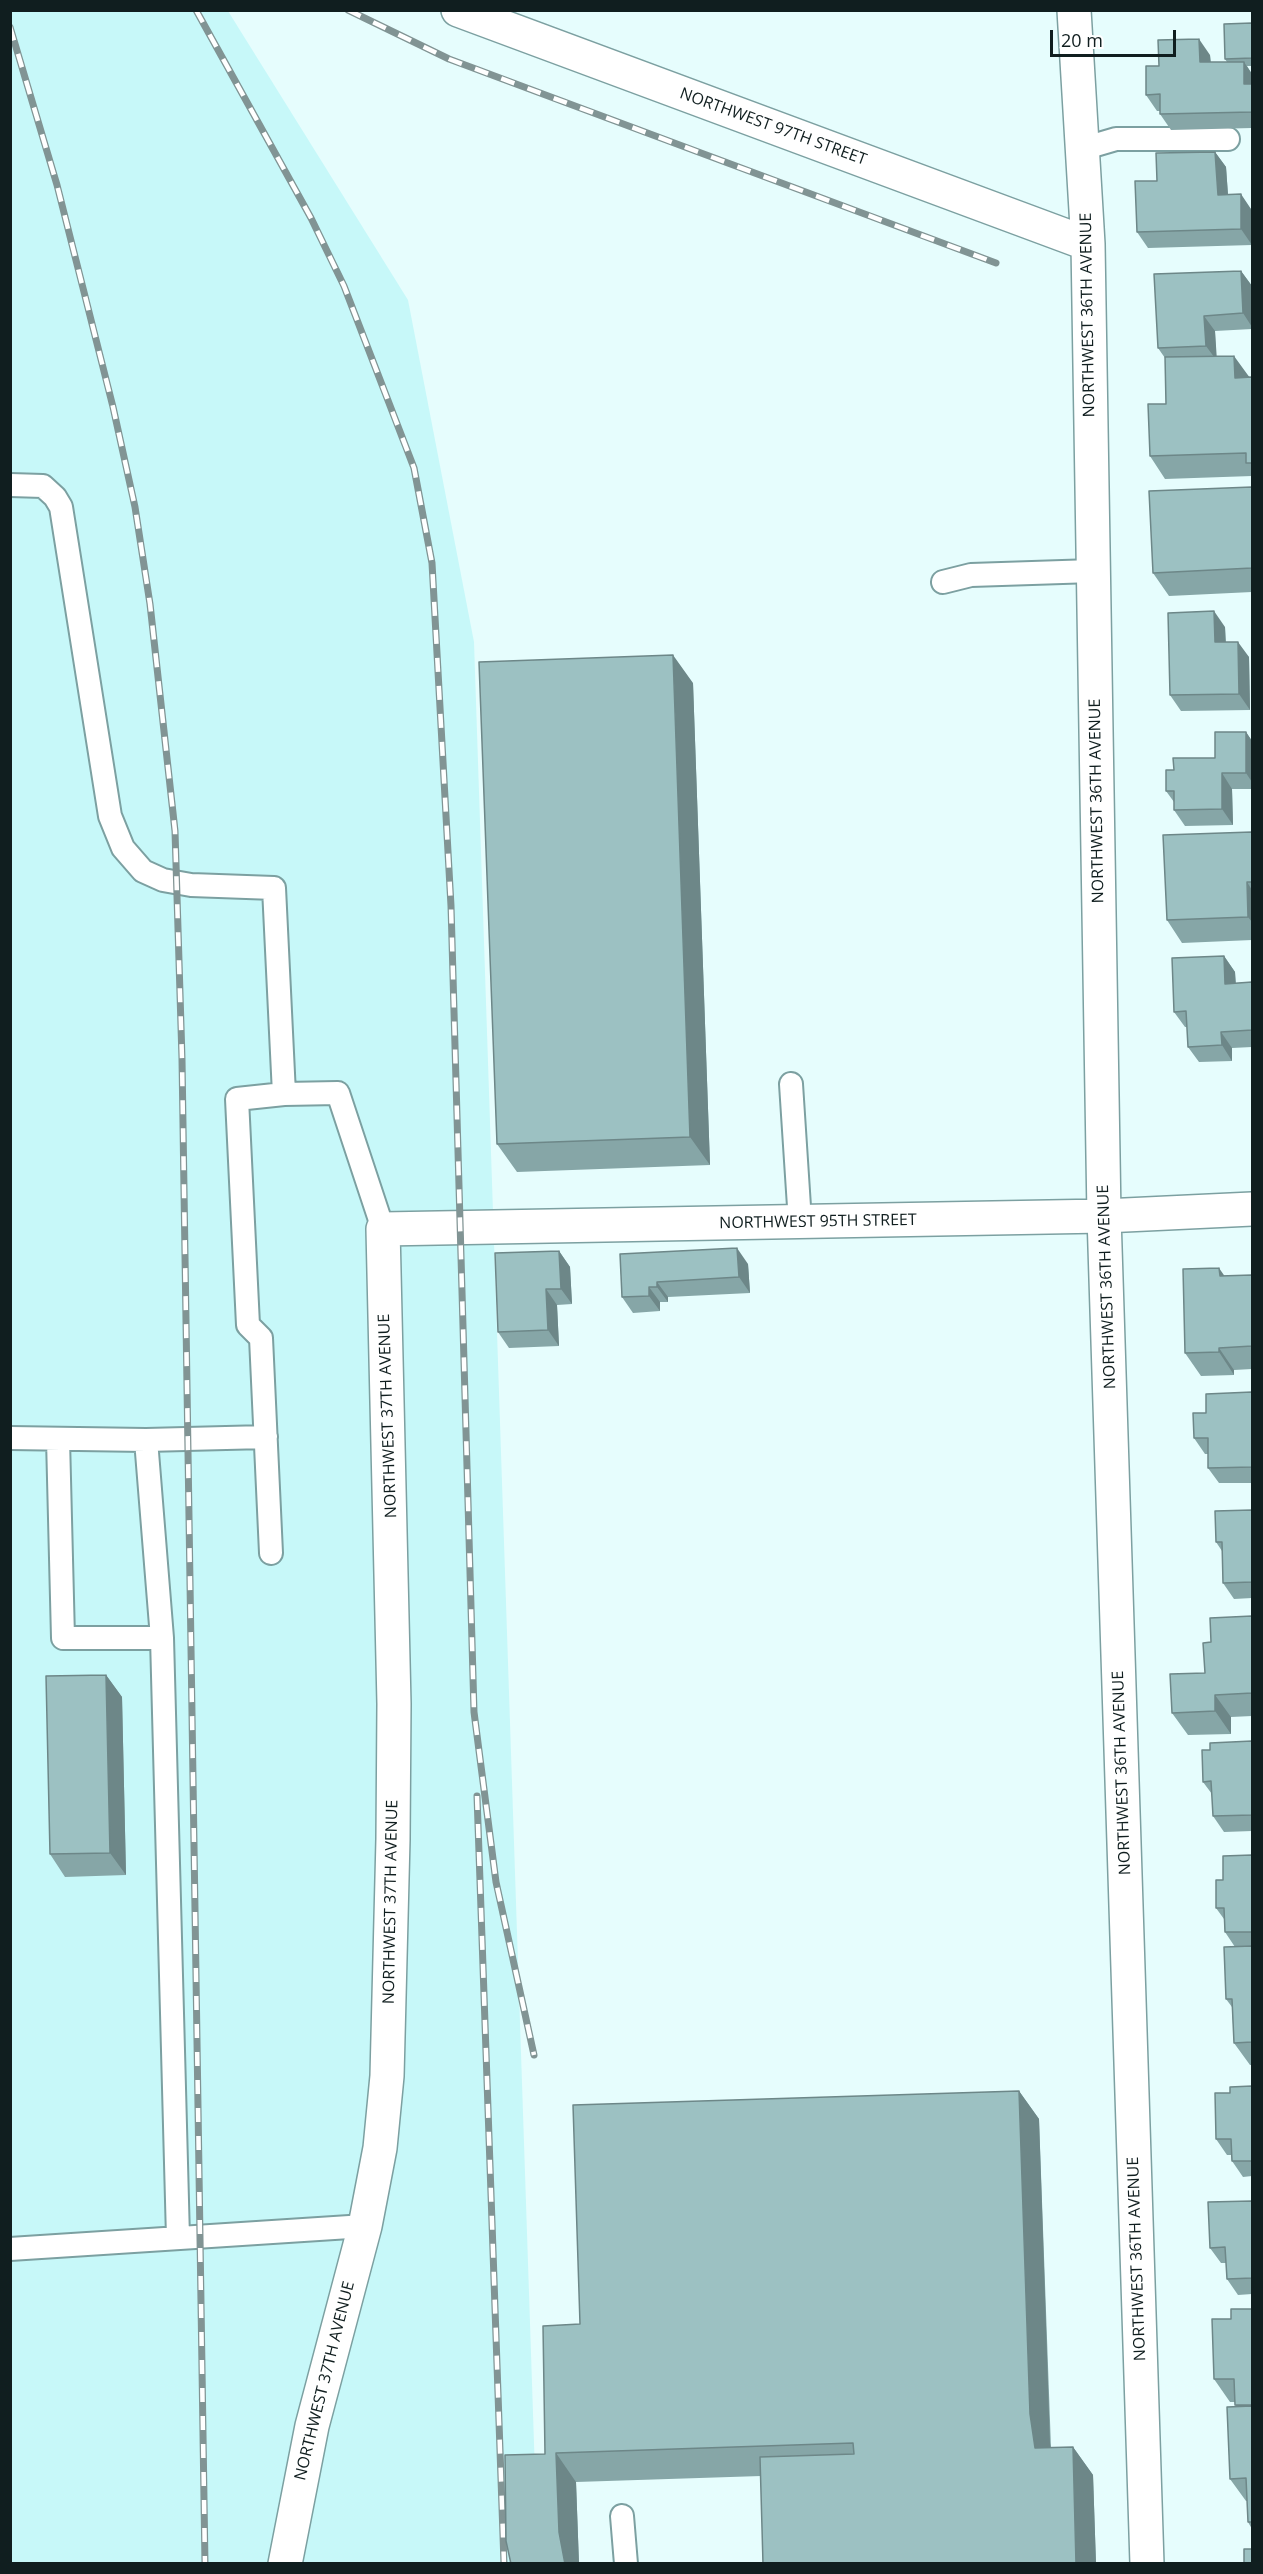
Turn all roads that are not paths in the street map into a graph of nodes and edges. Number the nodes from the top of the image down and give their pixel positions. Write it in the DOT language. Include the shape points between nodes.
graph roads {
  1 [pos="458,10"];
  2 [pos="1074,10"];
  3 [pos="1228,139"];
  4 [pos="1082,149"];
  5 [pos="1088,244"];
  6 [pos="10,485"];
  7 [pos="1093,571"];
  8 [pos="943,582"];
  9 [pos="791,1084"];
  10 [pos="284,1094"];
  11 [pos="1252,1209"];
  12 [pos="1104,1216"];
  13 [pos="800,1222"];
  14 [pos="383,1229"];
  15 [pos="266,1437"];
  16 [pos="10,1438"];
  17 [pos="58,1439"];
  18 [pos="146,1440"];
  19 [pos="271,1553"];
  20 [pos="162,1638"];
  21 [pos="365,2226"];
  22 [pos="178,2238"];
  23 [pos="10,2249"];
  24 [pos="622,2516"];
  25 [pos="285,2564"];
  26 [pos="626,2564"];
  27 [pos="1147,2564"];
  1 -- 5 [label="street, NORTHWEST 97TH STREET"];
  2 -- 4 [label="street, NORTHWEST 36TH AVENUE"];
  3 -- 4 [label="lane" via="1116,140"];
  4 -- 5 [label="street, NORTHWEST 36TH AVENUE"];
  5 -- 7 [label="street, NORTHWEST 36TH AVENUE"];
  6 -- 10 [label="lane" via="42,486 61,507 110,816 123,848 143,871 163,880 274,888"];
  7 -- 8 [label="lane" via="971,575"];
  7 -- 12 [label="street, NORTHWEST 36TH AVENUE"];
  9 -- 13 [label="lane"];
  10 -- 14 [label="lane" via="338,1093"];
  10 -- 15 [label="lane" via="237,1099 248,1325 261,1338"];
  11 -- 12 [label="street, NORTHWEST 95TH STREET"];
  12 -- 13 [label="street, NORTHWEST 95TH STREET"];
  12 -- 27 [label="street, NORTHWEST 36TH AVENUE"];
  13 -- 14 [label="street, NORTHWEST 95TH STREET"];
  14 -- 21 [label="street, NORTHWEST 37TH AVENUE" via="393,1579 393,1850 387,2076 380,2148"];
  15 -- 18 [label="lane"];
  15 -- 19 [label="lane"];
  16 -- 17 [label="lane"];
  17 -- 18 [label="lane"];
  17 -- 20 [label="lane" via="63,1638"];
  18 -- 20 [label="lane"];
  20 -- 22 [label="lane"];
  21 -- 22 [label="lane"];
  21 -- 25 [label="street, NORTHWEST 37TH AVENUE" via="312,2426"];
  22 -- 23 [label="lane"];
  24 -- 26 [label="lane"];
}
